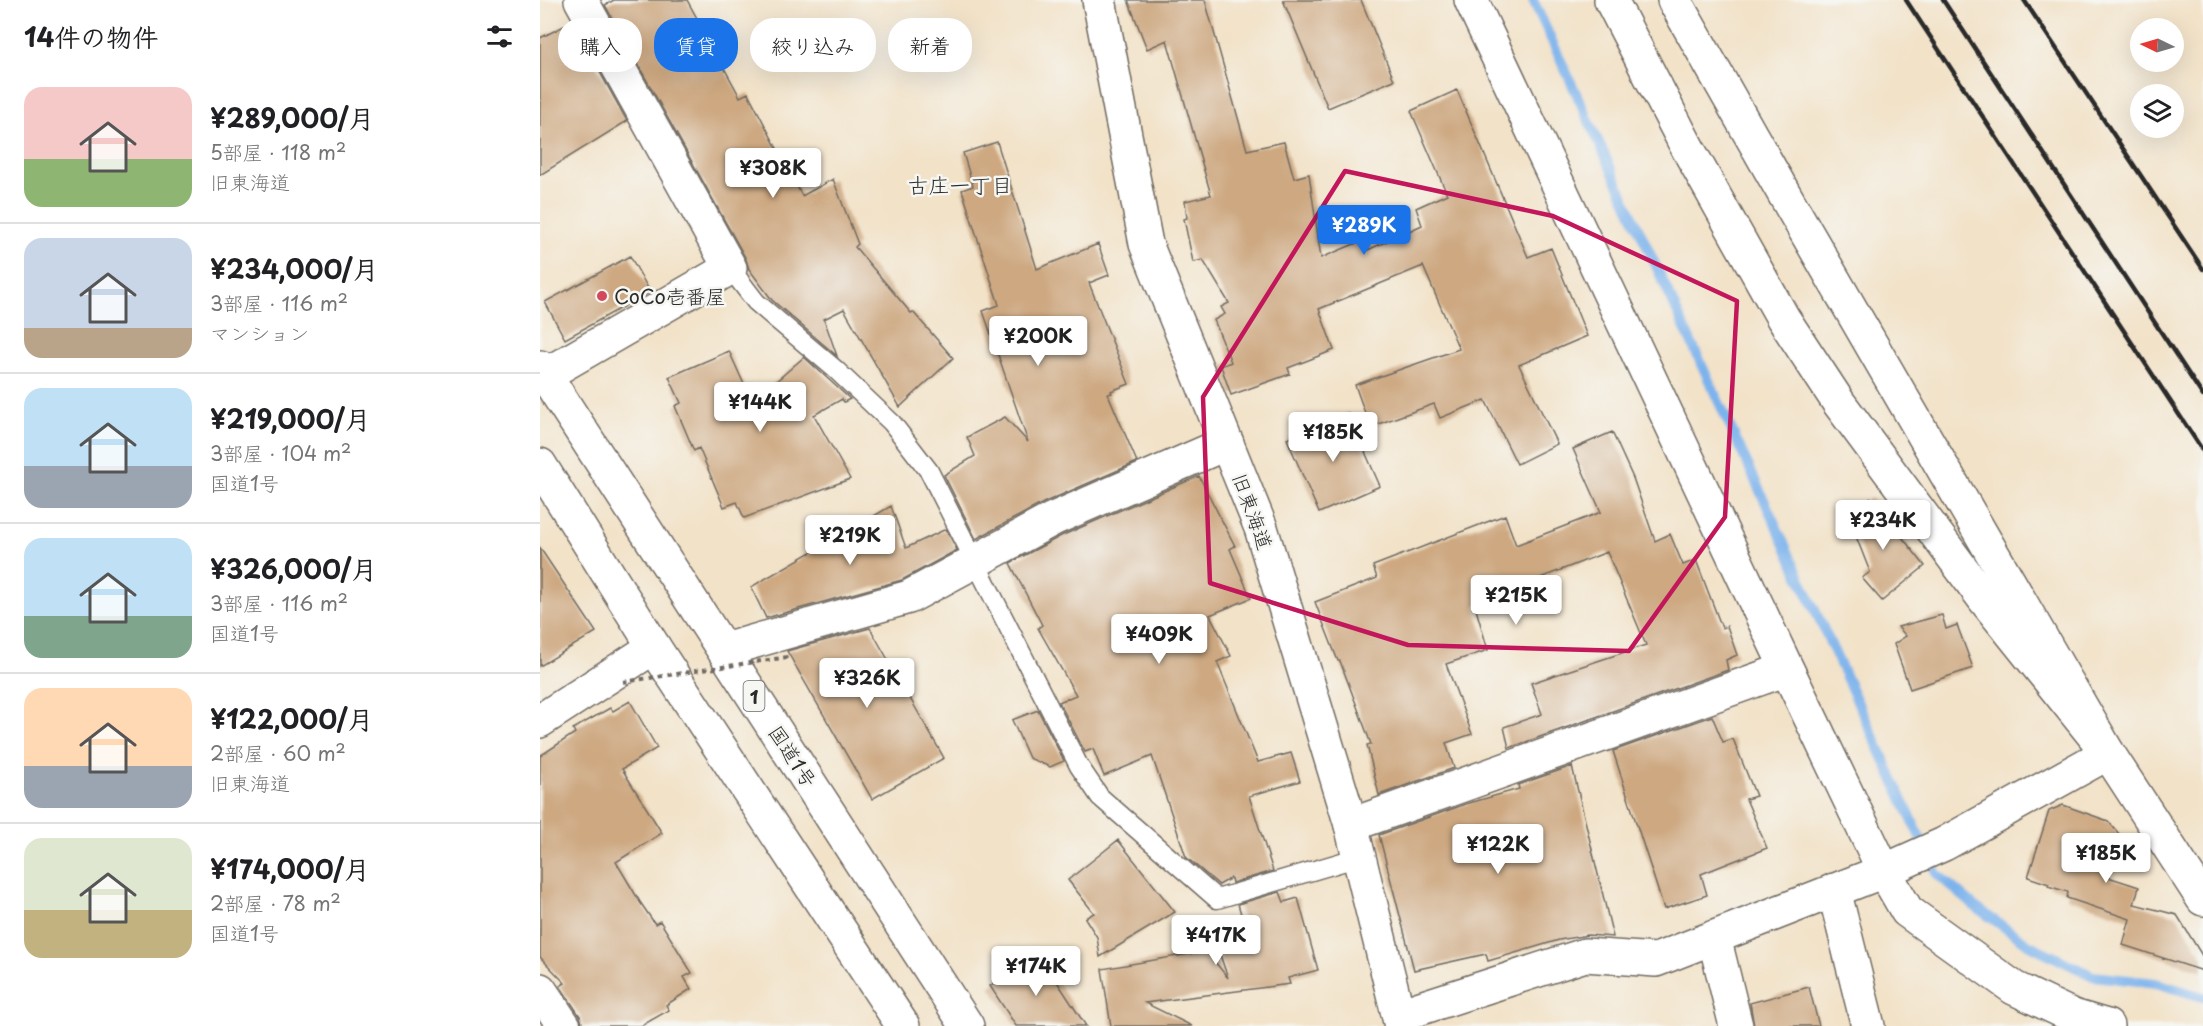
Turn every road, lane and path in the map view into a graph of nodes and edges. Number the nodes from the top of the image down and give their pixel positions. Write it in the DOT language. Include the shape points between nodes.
graph roads {
  1 [pos="581,0"];
  2 [pos="1099,0"];
  3 [pos="1471,0"];
  4 [pos="1611,0"];
  5 [pos="1674,0"];
  6 [pos="730,268"];
  7 [pos="543,371"];
  8 [pos="1227,443"];
  9 [pos="540,465"];
  10 [pos="975,562"];
  11 [pos="654,647"];
  12 [pos="724,650"];
  13 [pos="788,657"];
  14 [pos="1787,669"];
  15 [pos="623,682"];
  16 [pos="540,721"];
  17 [pos="2108,753"];
  18 [pos="1351,825"];
  19 [pos="1359,857"];
  20 [pos="1884,871"];
  21 [pos="1834,890"];
  22 [pos="2203,899"];
  23 [pos="1714,937"];
  24 [pos="540,990"];
  25 [pos="1400,1021"];
  26 [pos="564,1026"];
  27 [pos="903,1026"];
  28 [pos="967,1026"];
  29 [pos="1736,1026"];
  30 [pos="1868,1026"];
  31 [pos="2107,1026"];
  1 -- 6 [label="main road"];
  2 -- 8 [label="main road, 旧東海道" via="1146,244"];
  3 -- 14 [label="main road"];
  4 -- 17 [label="main road" via="1687,147 1783,318 1839,403 1985,600"];
  5 -- 17 [label="main road"];
  6 -- 7 [label="main road"];
  6 -- 10 [label="lane" via="756,302 836,369 892,423 929,471"];
  7 -- 12 [label="main road, 国道1号 / 1"];
  8 -- 10 [label="main road" via="1053,519"];
  8 -- 18 [label="main road, 旧東海道" via="1261,528"];
  9 -- 11 [label="main road"];
  10 -- 12 [label="main road" via="909,597"];
  10 -- 19 [label="lane" via="1079,766 1100,796 1217,899"];
  11 -- 16 [label="main road"];
  11 -- 27 [label="main road"];
  12 -- 28 [label="main road, 国道1号 / 1"];
  13 -- 15 [label="path, bridge"];
  14 -- 18 [label="main road"];
  14 -- 20 [label="main road"];
  17 -- 20 [label="main road" via="1944,844"];
  17 -- 22 [label="main road"];
  18 -- 19 [label="main road, 旧東海道"];
  19 -- 25 [label="main road, 旧東海道"];
  20 -- 21 [label="main road"];
  20 -- 31 [label="main road" via="1907,911 2014,988 2073,1016"];
  21 -- 23 [label="main road"];
  21 -- 30 [label="main road"];
  23 -- 25 [label="main road" via="1656,960 1585,955"];
  23 -- 29 [label="main road"];
  24 -- 26 [label="main road"];
}
